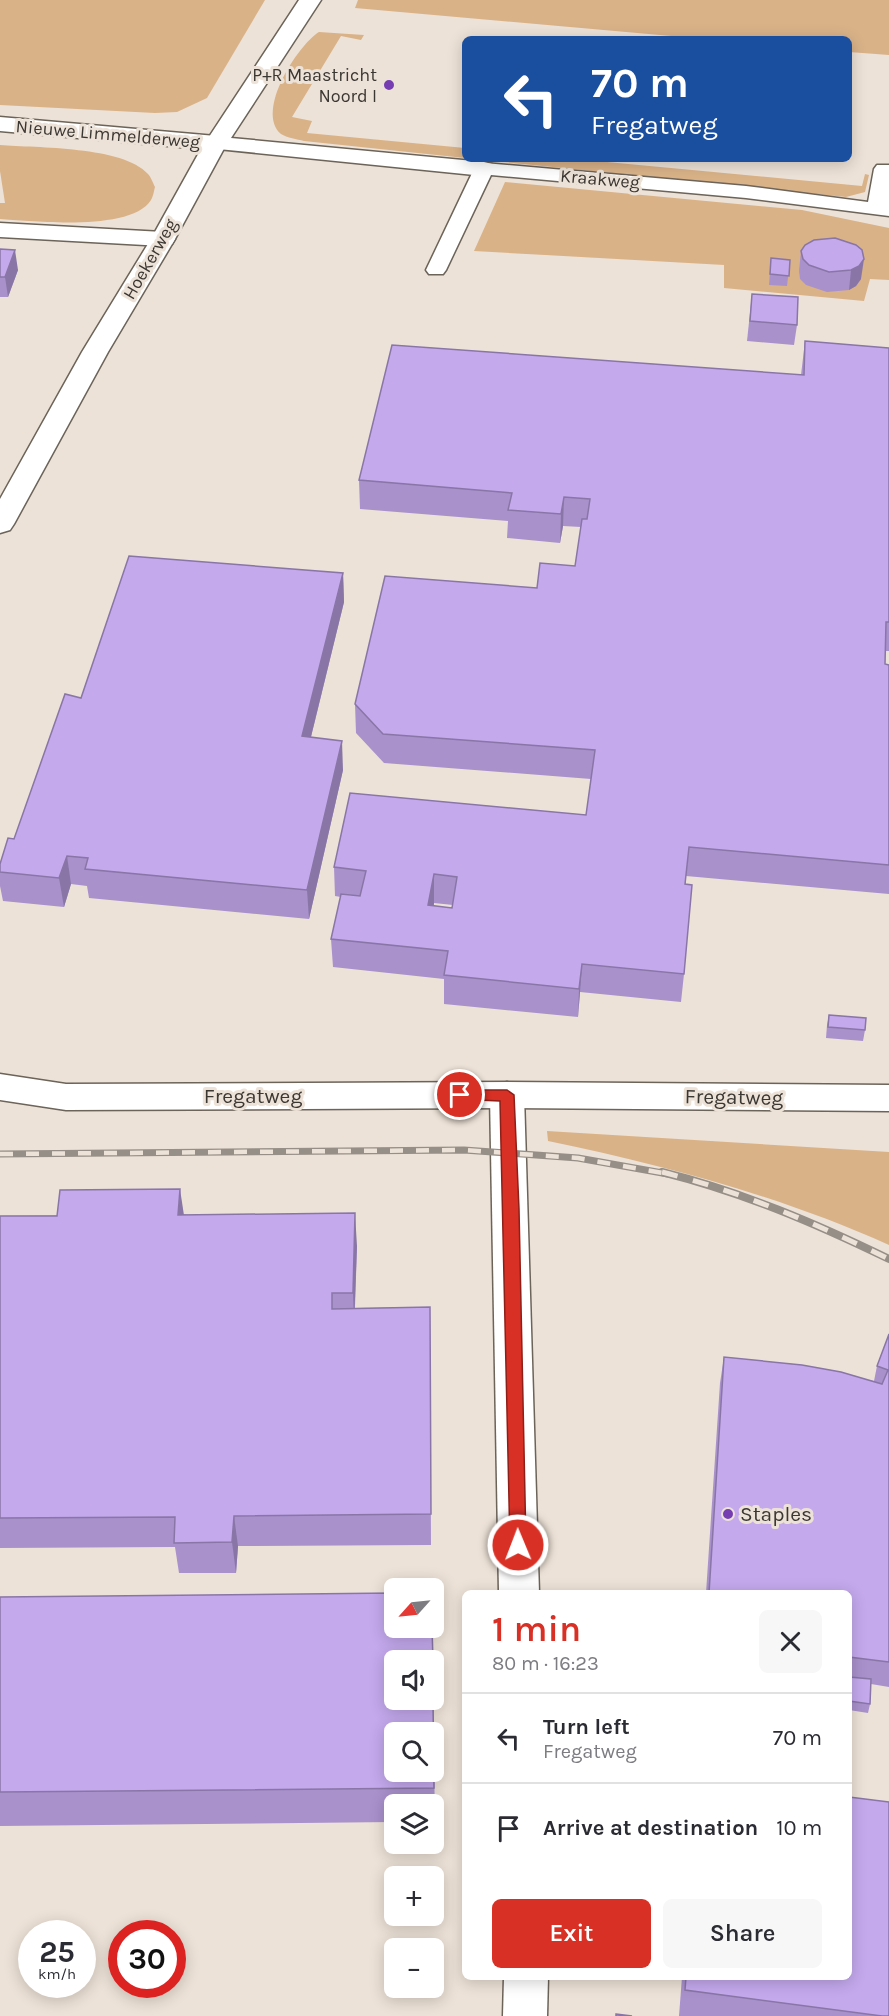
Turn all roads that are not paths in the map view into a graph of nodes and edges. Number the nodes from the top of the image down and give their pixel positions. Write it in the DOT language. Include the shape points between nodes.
graph roads {
  1 [pos="310,0"];
  2 [pos="0,124"];
  3 [pos="216,143"];
  4 [pos="484,169"];
  5 [pos="884,169"];
  6 [pos="883,209"];
  7 [pos="0,230"];
  8 [pos="163,239"];
  9 [pos="436,270"];
  10 [pos="0,524"];
  11 [pos="0,1087"];
  12 [pos="507,1095"];
  13 [pos="889,1098"];
  14 [pos="519,1590"];
  15 [pos="526,1980"];
  16 [pos="525,2016"];
  1 -- 3 [label="street, Hoekerweg"];
  2 -- 3 [label="street, Nieuwe Limmelderweg"];
  3 -- 4 [label="street, Kraakweg"];
  3 -- 8 [label="street, Hoekerweg"];
  4 -- 6 [label="lane, Kraakweg" via="746,192"];
  4 -- 9 [label="lane"];
  5 -- 6 [label="lane"];
  7 -- 8 [label="street"];
  8 -- 10 [label="street, Hoekerweg"];
  11 -- 12 [label="street, Fregatweg" via="66,1097"];
  12 -- 13 [label="street, Fregatweg"];
  12 -- 14 [label="street"];
  15 -- 16 [label="street"];
}
